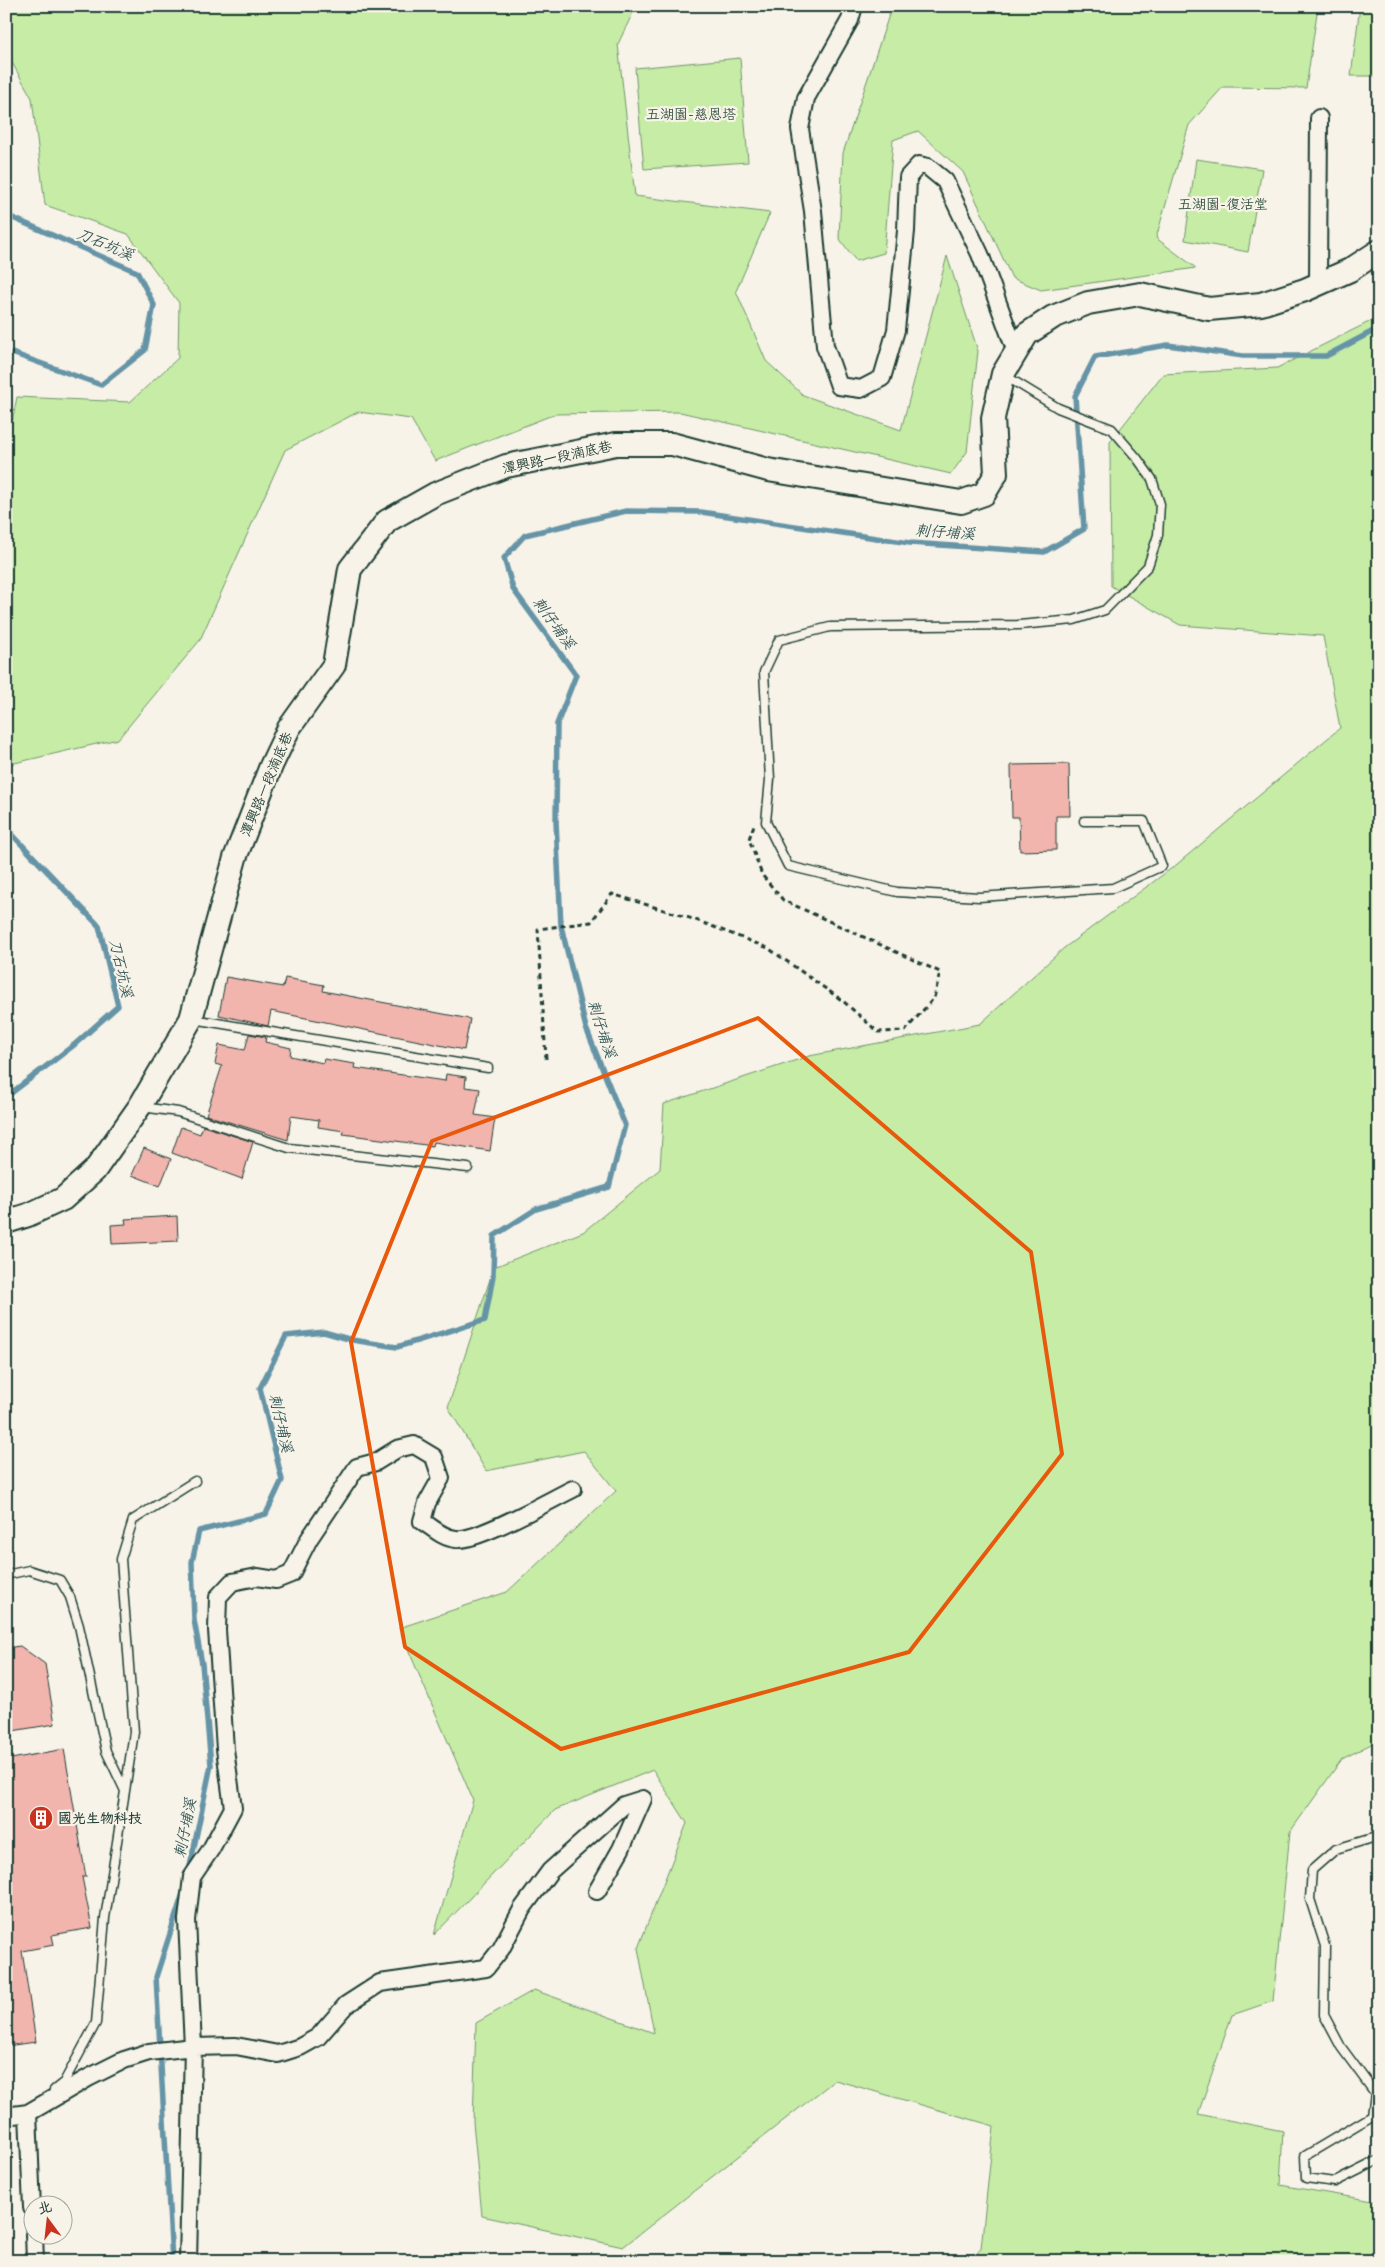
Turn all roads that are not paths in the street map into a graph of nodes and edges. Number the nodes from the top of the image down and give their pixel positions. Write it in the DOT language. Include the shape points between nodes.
graph roads {
  1 [pos="854,6"];
  2 [pos="1319,118"];
  3 [pos="1379,251"];
  4 [pos="1318,284"];
  5 [pos="1016,352"];
  6 [pos="1003,374"];
  7 [pos="1084,821"];
  8 [pos="191,1019"];
  9 [pos="488,1068"];
  10 [pos="140,1106"];
  11 [pos="468,1168"];
  12 [pos="6,1222"];
  13 [pos="195,1480"];
  14 [pos="573,1489"];
  15 [pos="6,1575"];
  16 [pos="125,1791"];
  17 [pos="1379,1836"];
  18 [pos="597,1891"];
  19 [pos="193,2047"];
  20 [pos="28,2113"];
  21 [pos="6,2116"];
  22 [pos="1379,2160"];
  23 [pos="31,2194"];
  24 [pos="34,2244"];
  25 [pos="35,2261"];
  26 [pos="188,2261"];
  1 -- 5 [label="street" via="850,20 806,98 800,129 813,211 825,346 839,386 860,389 882,378 896,330 908,177 918,165 928,167 946,181 980,254"];
  2 -- 4 [label="street"];
  3 -- 4 [label="street, 潭興路一段湳底巷" via="1350,270"];
  4 -- 5 [label="street, 潭興路一段湳底巷" via="1261,304 1209,309 1140,294 1088,303 1053,317 1027,334"];
  5 -- 6 [label="street, 潭興路一段湳底巷"];
  6 -- 7 [label="lane" via="1058,408 1112,429 1137,458 1152,478 1160,504 1158,535 1148,566 1106,610 1074,620 1019,625 830,627 779,640 764,672 770,779 766,822 788,866 897,892 979,897 1113,888 1162,866 1144,821"];
  6 -- 8 [label="street, 潭興路一段湳底巷" via="993,418 996,474 984,494 961,502 768,470 672,444 616,444 506,466 435,494 387,521 350,568 334,665 289,728 256,803 235,858"];
  8 -- 9 [label="lane"];
  8 -- 10 [label="street, 潭興路一段湳底巷"];
  10 -- 11 [label="lane" via="178,1112 290,1148"];
  10 -- 12 [label="street, 潭興路一段湳底巷" via="95,1170 63,1199"];
  13 -- 16 [label="lane" via="133,1520 121,1559 134,1732"];
  14 -- 19 [label="street" via="487,1532 458,1540 445,1537 422,1521 427,1503 441,1478 434,1457 414,1445 397,1449 376,1462 357,1468 309,1539 291,1574 276,1580 257,1577 232,1582 218,1598 225,1749 233,1808 192,1877 187,1920"];
  15 -- 16 [label="lane" via="29,1570 60,1580 70,1597 106,1751"];
  16 -- 20 [label="lane" via="105,1918 96,2023 64,2082"];
  17 -- 22 [label="lane" via="1336,1849 1312,1870 1310,1899 1325,1946 1324,2015 1341,2047 1375,2093 1372,2116 1305,2156 1306,2178 1335,2182"];
  18 -- 19 [label="street" via="643,1800 624,1804 550,1871 486,1968 380,1983 346,2005 318,2037 300,2048 278,2054 236,2046"];
  19 -- 20 [label="street" via="149,2052 124,2060"];
  19 -- 26 [label="street"];
  20 -- 21 [label="street"];
  20 -- 23 [label="street"];
  24 -- 25 [label="street"];
}
